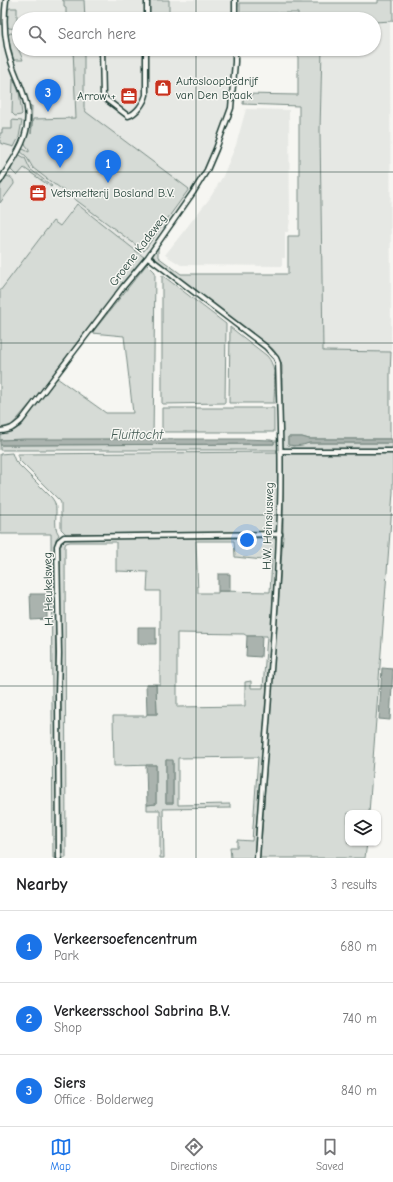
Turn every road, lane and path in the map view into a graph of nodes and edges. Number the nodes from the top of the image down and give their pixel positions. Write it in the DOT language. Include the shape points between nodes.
graph roads {
  1 [pos="5,0"];
  2 [pos="147,0"];
  3 [pos="235,0"];
  4 [pos="147,12"];
  5 [pos="235,12"];
  6 [pos="102,56"];
  7 [pos="146,56"];
  8 [pos="235,56"];
  9 [pos="0,181"];
  10 [pos="148,257"];
  11 [pos="0,431"];
  12 [pos="280,451"];
  13 [pos="393,451"];
  14 [pos="280,534"];
  15 [pos="60,858"];
  16 [pos="257,858"];
  1 -- 9 [label="street" via="7,47 26,102 27,125 21,145"];
  2 -- 4 [label="street"];
  3 -- 5 [label="street"];
  6 -- 7 [label="street" via="103,97 128,116 134,114 145,99"];
  8 -- 10 [label="street, Groene Kadeweg" via="231,108 207,170"];
  10 -- 11 [label="street, Groene Kadeweg" via="21,421 14,428"];
  10 -- 12 [label="street, H.W. Heinsiusweg" via="266,347 276,358"];
  12 -- 13 [label="street"];
  12 -- 14 [label="street, H.W. Heinsiusweg"];
  14 -- 15 [label="street, H. Heukelsweg" via="64,537 59,541"];
  14 -- 16 [label="street, H.W. Heinsiusweg"];
}
